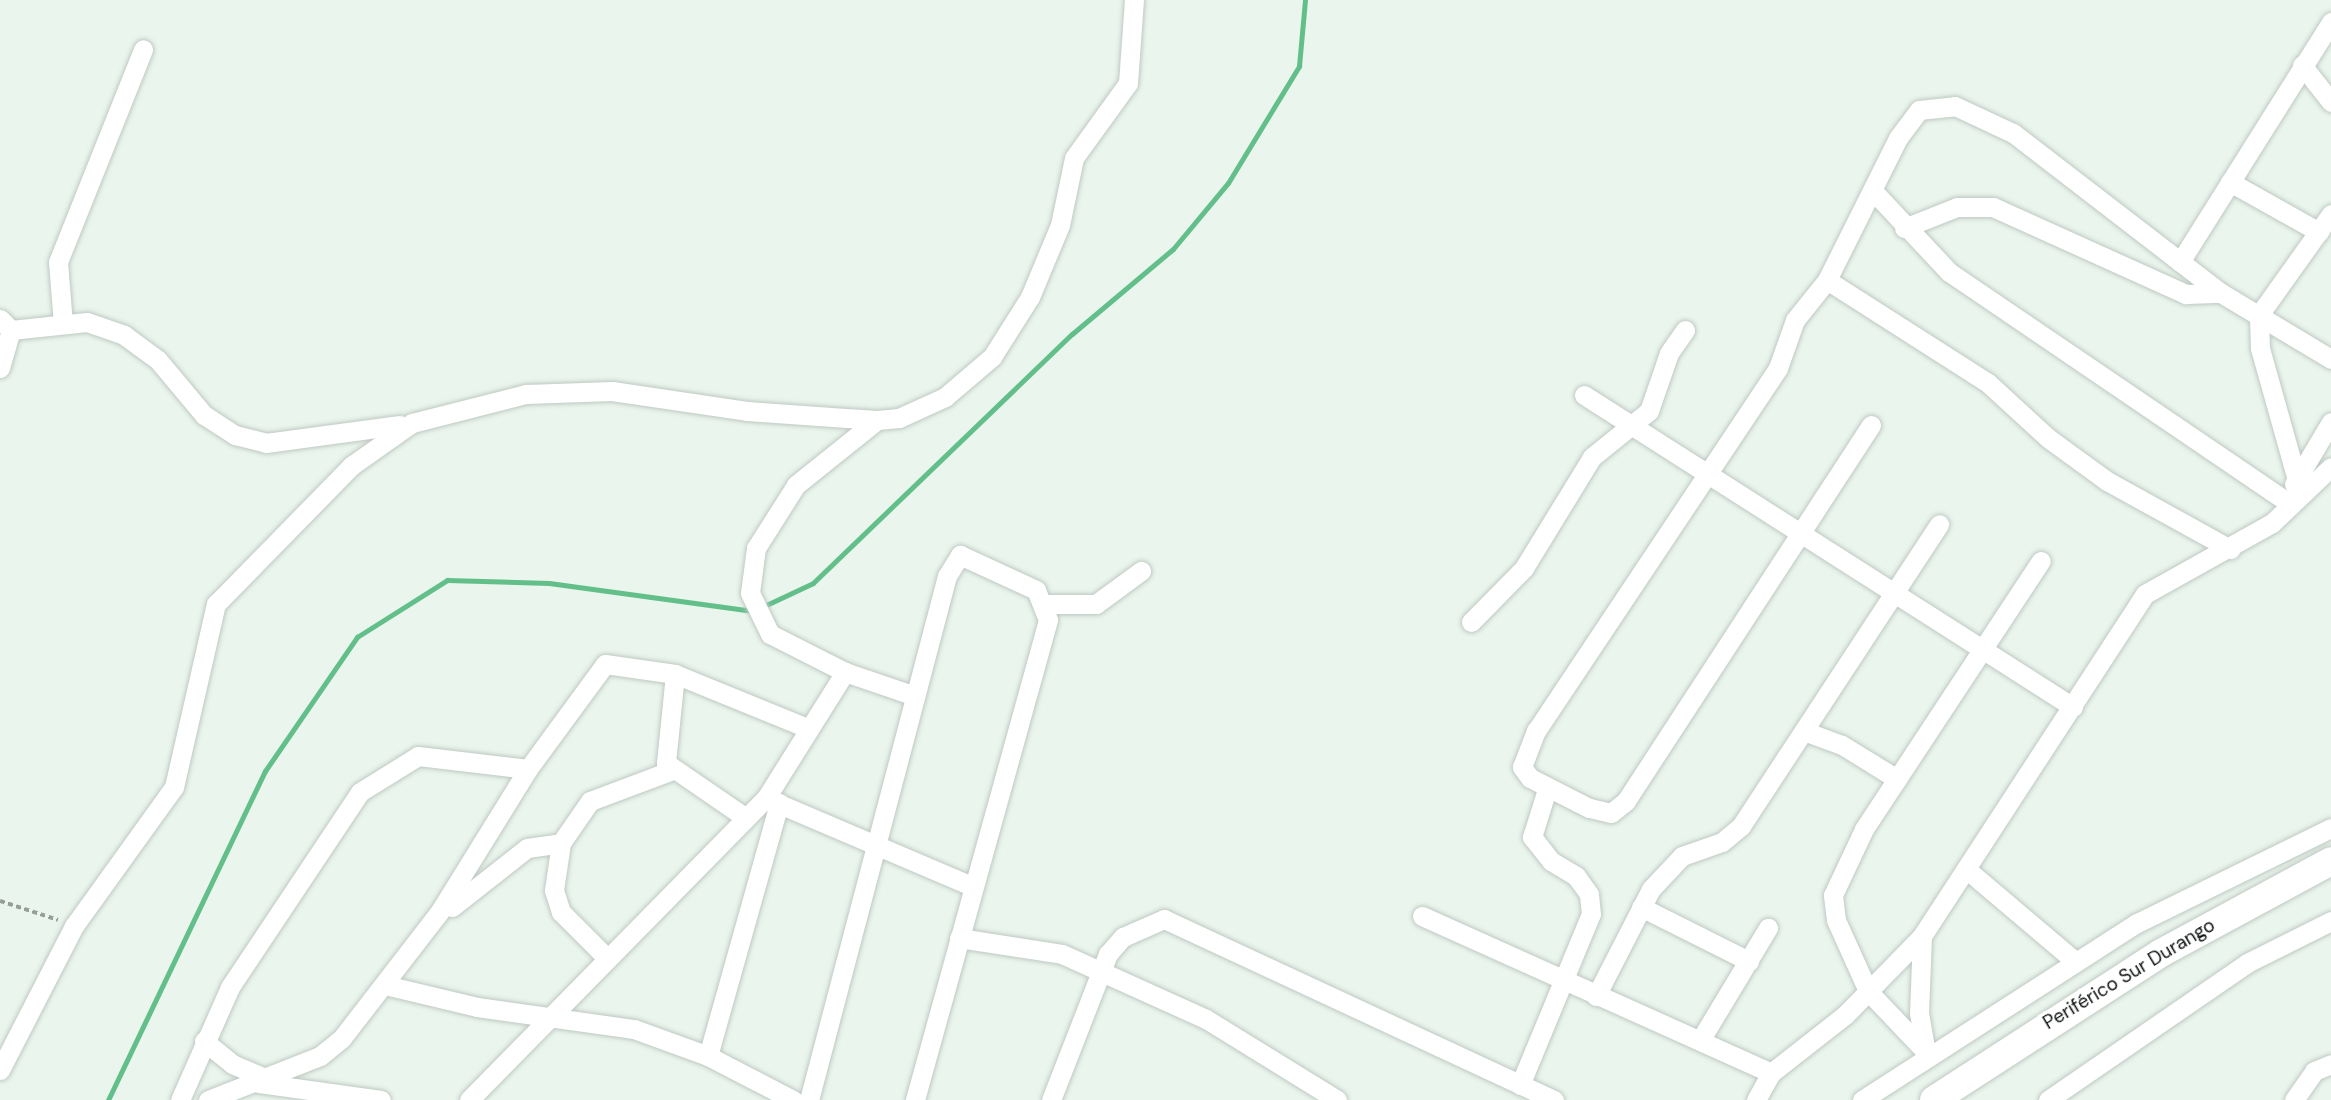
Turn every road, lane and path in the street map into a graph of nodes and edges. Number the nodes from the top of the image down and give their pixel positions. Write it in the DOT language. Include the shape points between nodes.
graph roads {
  1 [pos="1134,0"];
  2 [pos="2331,22"];
  3 [pos="144,49"];
  4 [pos="2302,65"];
  5 [pos="2331,102"];
  6 [pos="2230,182"];
  7 [pos="1875,192"];
  8 [pos="2331,214"];
  9 [pos="1904,228"];
  10 [pos="2319,232"];
  11 [pos="2180,262"];
  12 [pos="1827,280"];
  13 [pos="2221,293"];
  14 [pos="2259,314"];
  15 [pos="63,324"];
  16 [pos="6,325"];
  17 [pos="1685,330"];
  18 [pos="2331,359"];
  19 [pos="0,368"];
  20 [pos="1584,395"];
  21 [pos="877,420"];
  22 [pos="2331,422"];
  23 [pos="412,423"];
  24 [pos="1871,425"];
  25 [pos="1631,426"];
  26 [pos="2331,467"];
  27 [pos="1707,477"];
  28 [pos="2297,480"];
  29 [pos="2284,500"];
  30 [pos="2272,523"];
  31 [pos="1940,524"];
  32 [pos="1799,534"];
  33 [pos="2230,550"];
  34 [pos="2041,561"];
  35 [pos="1141,571"];
  36 [pos="1894,594"];
  37 [pos="1046,604"];
  38 [pos="1471,622"];
  39 [pos="1984,650"];
  40 [pos="845,672"];
  41 [pos="675,674"];
  42 [pos="915,696"];
  43 [pos="2073,707"];
  44 [pos="807,728"];
  45 [pos="1804,731"];
  46 [pos="528,769"];
  47 [pos="670,771"];
  48 [pos="1897,779"];
  49 [pos="1547,789"];
  50 [pos="772,801"];
  51 [pos="746,818"];
  52 [pos="2331,828"];
  53 [pos="562,843"];
  54 [pos="877,844"];
  55 [pos="2331,861"];
  56 [pos="1966,869"];
  57 [pos="972,886"];
  58 [pos="0,901"];
  59 [pos="1642,907"];
  60 [pos="1422,916"];
  61 [pos="2331,921"];
  62 [pos="74,926"];
  63 [pos="1768,928"];
  64 [pos="1922,936"];
  65 [pos="959,938"];
  66 [pos="418,939"];
  67 [pos="606,957"];
  68 [pos="1749,961"];
  69 [pos="2075,961"];
  70 [pos="1097,974"];
  71 [pos="1567,982"];
  72 [pos="385,985"];
  73 [pos="1868,991"];
  74 [pos="1596,996"];
  75 [pos="547,1015"];
  76 [pos="1701,1039"];
  77 [pos="204,1041"];
  78 [pos="1927,1053"];
  79 [pos="708,1056"];
  80 [pos="2331,1064"];
  81 [pos="0,1070"];
  82 [pos="1771,1073"];
  83 [pos="256,1079"];
  84 [pos="1520,1085"];
  85 [pos="180,1100"];
  86 [pos="208,1100"];
  87 [pos="382,1100"];
  88 [pos="469,1100"];
  89 [pos="793,1100"];
  90 [pos="809,1100"];
  91 [pos="915,1100"];
  92 [pos="1051,1100"];
  93 [pos="1336,1100"];
  94 [pos="1554,1100"];
  95 [pos="1756,1100"];
  96 [pos="1861,1100"];
  97 [pos="1934,1100"];
  98 [pos="2048,1100"];
  99 [pos="2294,1100"];
  1 -- 21 [label="street" via="1128,83 1074,158 1049,256 1009,334 973,377 945,397 899,418"];
  2 -- 4 [label="street"];
  3 -- 15 [label="street" via="58,262"];
  4 -- 5 [label="street"];
  4 -- 6 [label="street"];
  6 -- 10 [label="street"];
  6 -- 11 [label="street"];
  7 -- 9 [label="street"];
  7 -- 11 [label="street" via="1906,124 1934,104 1955,106 2014,133"];
  7 -- 12 [label="street"];
  8 -- 10 [label="street"];
  9 -- 13 [label="street" via="1957,207 1993,207 2186,294"];
  9 -- 29 [label="street" via="1949,272"];
  10 -- 14 [label="street"];
  11 -- 13 [label="street"];
  12 -- 27 [label="street" via="1794,320 1778,369"];
  12 -- 33 [label="street" via="1989,383 2048,438 2107,481"];
  13 -- 14 [label="street"];
  14 -- 18 [label="street"];
  14 -- 28 [label="street" via="2260,348"];
  15 -- 16 [label="street"];
  15 -- 23 [label="street" via="87,322 143,346 180,393 235,435 293,442"];
  16 -- 19 [label="street"];
  17 -- 25 [label="street" via="1669,353 1649,411"];
  20 -- 25 [label="street"];
  21 -- 23 [label="street" via="566,391 526,394"];
  21 -- 40 [label="street" via="796,485 770,522 751,568 750,593 770,634"];
  22 -- 28 [label="street"];
  23 -- 62 [label="street" via="351,466 216,604 174,787"];
  24 -- 32 [label="street"];
  25 -- 27 [label="street"];
  25 -- 38 [label="street" via="1592,457 1524,569"];
  26 -- 30 [label="street"];
  27 -- 32 [label="street"];
  27 -- 49 [label="street" via="1531,742 1522,767"];
  28 -- 29 [label="street"];
  29 -- 30 [label="street"];
  30 -- 33 [label="street"];
  31 -- 36 [label="street"];
  32 -- 36 [label="street"];
  32 -- 49 [label="street" via="1618,809 1589,808"];
  33 -- 43 [label="street" via="2144,594"];
  34 -- 39 [label="street"];
  35 -- 37 [label="street" via="1096,604"];
  36 -- 39 [label="street"];
  36 -- 45 [label="street"];
  37 -- 42 [label="street" via="1016,578 967,556 955,558"];
  37 -- 57 [label="street" via="1042,643"];
  39 -- 43 [label="street"];
  39 -- 48 [label="street"];
  40 -- 42 [label="street"];
  40 -- 44 [label="street"];
  41 -- 44 [label="street"];
  41 -- 46 [label="street" via="605,664"];
  41 -- 47 [label="street" via="665,752"];
  42 -- 54 [label="street"];
  43 -- 56 [label="street"];
  44 -- 50 [label="street"];
  45 -- 48 [label="street" via="1842,745"];
  45 -- 59 [label="street" via="1733,835 1682,856"];
  46 -- 66 [label="street"];
  46 -- 77 [label="street" via="418,756 378,775 267,929"];
  47 -- 51 [label="street"];
  47 -- 53 [label="street" via="590,801"];
  48 -- 73 [label="street" via="1840,870 1833,895 1836,920"];
  49 -- 71 [label="street" via="1532,837 1550,861 1576,876 1589,894 1591,914"];
  50 -- 51 [label="street"];
  50 -- 54 [label="street"];
  50 -- 79 [label="street"];
  51 -- 67 [label="street"];
  52 -- 69 [label="street" via="2137,923"];
  53 -- 66 [label="street" via="527,848 489,872"];
  53 -- 67 [label="street" via="554,890 561,912"];
  54 -- 57 [label="street"];
  54 -- 90 [label="street"];
  55 -- 97 [label="highway, Periférico Sur Durango" via="2161,953"];
  56 -- 64 [label="street"];
  56 -- 69 [label="street"];
  57 -- 65 [label="street"];
  58 -- 62 [label="path"];
  59 -- 68 [label="street"];
  59 -- 74 [label="street"];
  60 -- 71 [label="street"];
  61 -- 98 [label="street" via="2247,963"];
  62 -- 81 [label="street"];
  63 -- 68 [label="street"];
  64 -- 73 [label="street"];
  64 -- 78 [label="street" via="1919,1013"];
  65 -- 70 [label="street" via="1062,954"];
  65 -- 91 [label="street"];
  66 -- 72 [label="street"];
  67 -- 75 [label="street"];
  68 -- 76 [label="street"];
  69 -- 78 [label="street"];
  70 -- 84 [label="street" via="1123,937 1144,925 1164,919 1189,925"];
  70 -- 92 [label="street"];
  70 -- 93 [label="street" via="1206,1019"];
  71 -- 74 [label="street"];
  71 -- 84 [label="street"];
  72 -- 75 [label="street"];
  72 -- 83 [label="street" via="320,1056"];
  73 -- 78 [label="street"];
  73 -- 82 [label="street"];
  74 -- 76 [label="street"];
  75 -- 79 [label="street" via="634,1029"];
  75 -- 88 [label="street"];
  76 -- 82 [label="street"];
  77 -- 83 [label="street"];
  77 -- 85 [label="street"];
  78 -- 96 [label="street"];
  79 -- 89 [label="street"];
  80 -- 99 [label="street" via="2314,1071"];
  82 -- 95 [label="street"];
  83 -- 86 [label="street"];
  83 -- 87 [label="street"];
  84 -- 94 [label="street"];
}
